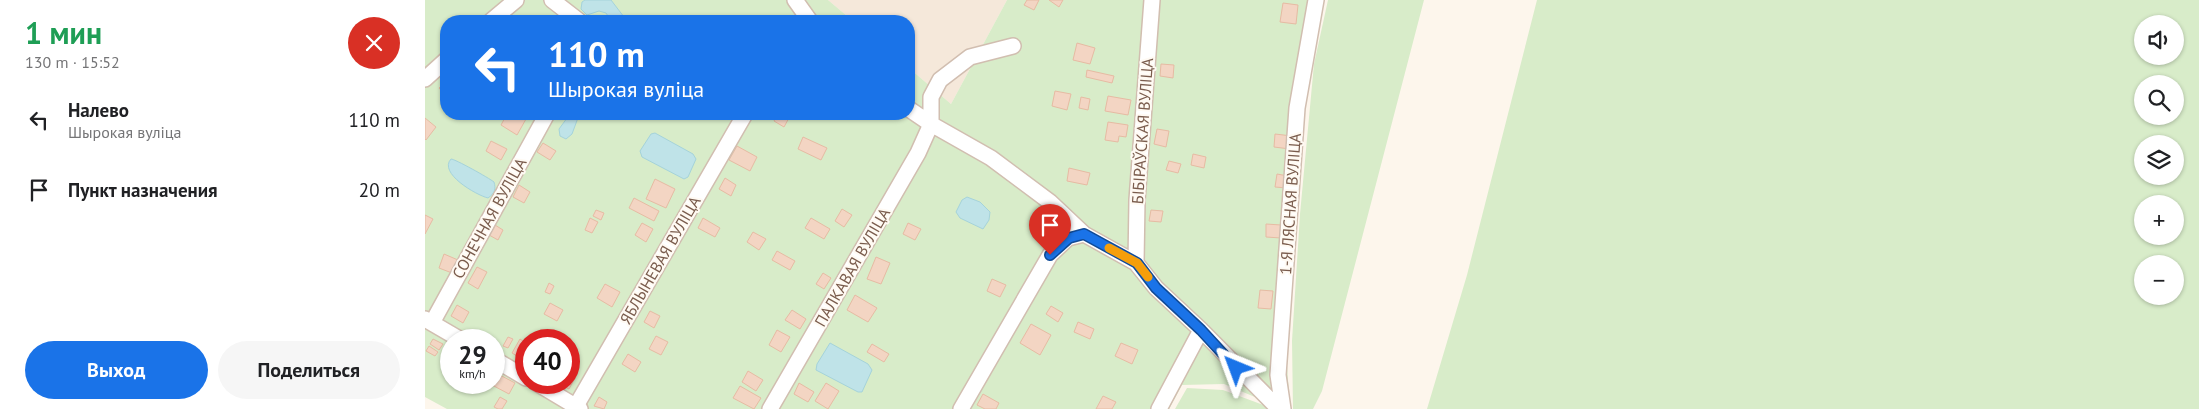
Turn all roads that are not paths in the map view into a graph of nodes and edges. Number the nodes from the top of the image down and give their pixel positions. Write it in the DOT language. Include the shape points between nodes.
graph roads {
  1 [pos="516,0"];
  2 [pos="552,0"];
  3 [pos="795,0"];
  4 [pos="1152,0"];
  5 [pos="1316,0"];
  6 [pos="498,15"];
  7 [pos="571,15"];
  8 [pos="803,15"];
  9 [pos="1013,46"];
  10 [pos="440,65"];
  11 [pos="425,79"];
  12 [pos="915,113"];
  13 [pos="544,120"];
  14 [pos="742,120"];
  15 [pos="931,124"];
  16 [pos="1084,234"];
  17 [pos="1137,263"];
  18 [pos="428,321"];
  19 [pos="442,329"];
  20 [pos="1201,330"];
  21 [pos="1278,376"];
  22 [pos="1248,380"];
  23 [pos="555,394"];
  24 [pos="578,408"];
  25 [pos="769,409"];
  26 [pos="961,409"];
  27 [pos="1159,409"];
  28 [pos="1279,409"];
  29 [pos="1283,409"];
  1 -- 6 [label="street"];
  2 -- 7 [label="street"];
  3 -- 8 [label="street"];
  4 -- 17 [label="street, БІБІРАЎСКАЯ ВУЛІЦА" via="1137,200"];
  5 -- 21 [label="street, 1-Я ЛЯСНАЯ ВУЛІЦА" via="1297,108"];
  9 -- 15 [label="street" via="969,57 940,80 931,97"];
  10 -- 11 [label="street"];
  12 -- 15 [label="street"];
  13 -- 18 [label="street, СОНЕЧНАЯ ВУЛІЦА"];
  14 -- 24 [label="street, ЯБЛЫНЕВАЯ ВУЛІЦА"];
  15 -- 16 [label="street" via="991,158 1050,202"];
  15 -- 25 [label="street, ПАЛКАВАЯ ВУЛІЦА" via="918,153"];
  16 -- 17 [label="street"];
  16 -- 26 [label="street" via="1069,238 1050,255"];
  17 -- 20 [label="street" via="1156,288"];
  18 -- 19 [label="street"];
  20 -- 22 [label="street"];
  20 -- 27 [label="street"];
  21 -- 22 [label="street"];
  21 -- 29 [label="street, 1-Я ЛЯСНАЯ ВУЛІЦА"];
  22 -- 28 [label="street"];
  23 -- 24 [label="street"];
}
